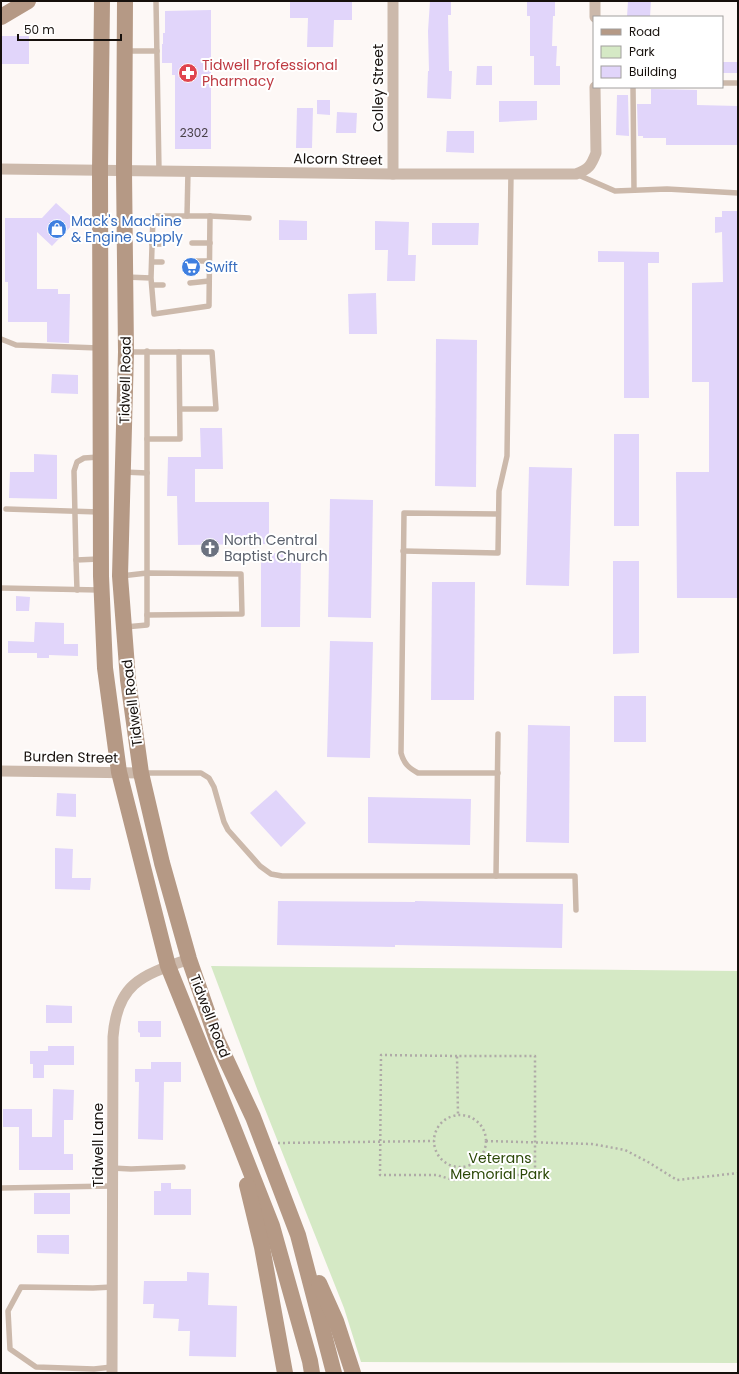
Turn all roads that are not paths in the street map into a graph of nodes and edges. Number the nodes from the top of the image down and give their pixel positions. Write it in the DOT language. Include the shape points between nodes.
graph roads {
  1 [pos="28,1"];
  2 [pos="102,1"];
  3 [pos="125,1"];
  4 [pos="156,1"];
  5 [pos="393,1"];
  6 [pos="595,1"];
  7 [pos="595,16"];
  8 [pos="1,17"];
  9 [pos="125,51"];
  10 [pos="157,51"];
  11 [pos="723,83"];
  12 [pos="738,83"];
  13 [pos="595,88"];
  14 [pos="633,88"];
  15 [pos="1,169"];
  16 [pos="100,170"];
  17 [pos="124,171"];
  18 [pos="159,171"];
  19 [pos="188,171"];
  20 [pos="393,174"];
  21 [pos="511,174"];
  22 [pos="576,174"];
  23 [pos="634,190"];
  24 [pos="738,193"];
  25 [pos="187,216"];
  26 [pos="210,216"];
  27 [pos="249,218"];
  28 [pos="192,243"];
  29 [pos="210,243"];
  30 [pos="152,244"];
  31 [pos="163,244"];
  32 [pos="209,261"];
  33 [pos="152,262"];
  34 [pos="162,262"];
  35 [pos="193,262"];
  36 [pos="126,277"];
  37 [pos="151,278"];
  38 [pos="209,282"];
  39 [pos="190,283"];
  40 [pos="152,285"];
  41 [pos="163,285"];
  42 [pos="1,339"];
  43 [pos="101,348"];
  44 [pos="126,352"];
  45 [pos="148,352"];
  46 [pos="179,352"];
  47 [pos="180,409"];
  48 [pos="147,439"];
  49 [pos="101,457"];
  50 [pos="123,472"];
  51 [pos="147,473"];
  52 [pos="6,509"];
  53 [pos="75,512"];
  54 [pos="101,512"];
  55 [pos="498,514"];
  56 [pos="403,551"];
  57 [pos="101,559"];
  58 [pos="76,560"];
  59 [pos="147,574"];
  60 [pos="120,576"];
  61 [pos="101,583"];
  62 [pos="1,588"];
  63 [pos="77,590"];
  64 [pos="147,614"];
  65 [pos="124,627"];
  66 [pos="498,734"];
  67 [pos="1,771"];
  68 [pos="119,772"];
  69 [pos="141,773"];
  70 [pos="498,773"];
  71 [pos="496,876"];
  72 [pos="576,910"];
  73 [pos="189,958"];
  74 [pos="168,966"];
  75 [pos="231,1122"];
  76 [pos="183,1167"];
  77 [pos="112,1168"];
  78 [pos="112,1186"];
  79 [pos="1,1188"];
  80 [pos="298,1235"];
  81 [pos="112,1286"];
  82 [pos="112,1370"];
  83 [pos="285,1373"];
  84 [pos="312,1373"];
  85 [pos="334,1373"];
  86 [pos="353,1373"];
  1 -- 8 [label="main road"];
  2 -- 16 [label="main road, Tidwell Road"];
  3 -- 9 [label="main road, Tidwell Road"];
  4 -- 10 [label="lane"];
  5 -- 20 [label="street, Colley Street"];
  6 -- 7 [label="street"];
  9 -- 10 [label="lane"];
  9 -- 17 [label="main road, Tidwell Road"];
  10 -- 18 [label="lane"];
  11 -- 12 [label="lane"];
  13 -- 22 [label="street" via="596,153 587,170"];
  14 -- 23 [label="lane"];
  15 -- 16 [label="street, Alcorn Street"];
  16 -- 17 [label="street, Alcorn Street"];
  16 -- 43 [label="main road, Tidwell Road"];
  17 -- 18 [label="street, Alcorn Street"];
  17 -- 36 [label="main road, Tidwell Road"];
  18 -- 19 [label="street, Alcorn Street"];
  19 -- 20 [label="street, Alcorn Street"];
  19 -- 25 [label="lane"];
  20 -- 21 [label="street, Alcorn Street"];
  21 -- 22 [label="street, Alcorn Street"];
  21 -- 55 [label="lane" via="507,456 499,491"];
  22 -- 23 [label="lane" via="615,191"];
  23 -- 24 [label="lane"];
  25 -- 26 [label="lane"];
  25 -- 30 [label="lane" via="153,216"];
  26 -- 27 [label="lane"];
  26 -- 29 [label="lane"];
  28 -- 29 [label="lane"];
  29 -- 32 [label="lane"];
  30 -- 31 [label="lane"];
  30 -- 33 [label="lane"];
  32 -- 35 [label="lane"];
  32 -- 38 [label="lane"];
  33 -- 34 [label="lane"];
  33 -- 37 [label="lane"];
  36 -- 37 [label="lane"];
  36 -- 44 [label="main road, Tidwell Road"];
  37 -- 40 [label="lane"];
  38 -- 39 [label="lane"];
  38 -- 40 [label="lane" via="209,306 154,314"];
  40 -- 41 [label="lane"];
  42 -- 43 [label="lane" via="16,345"];
  43 -- 44 [label="main road"];
  43 -- 49 [label="main road, Tidwell Road"];
  44 -- 45 [label="lane"];
  44 -- 50 [label="main road, Tidwell Road"];
  45 -- 46 [label="lane"];
  45 -- 48 [label="lane"];
  46 -- 47 [label="lane"];
  46 -- 47 [label="lane" via="212,352 216,409"];
  47 -- 48 [label="lane" via="180,440"];
  48 -- 51 [label="lane"];
  49 -- 53 [label="lane" via="84,458 77,462 74,472"];
  49 -- 54 [label="main road, Tidwell Road"];
  50 -- 51 [label="lane"];
  50 -- 60 [label="main road, Tidwell Road"];
  51 -- 59 [label="lane"];
  52 -- 53 [label="lane"];
  53 -- 54 [label="lane"];
  53 -- 58 [label="lane"];
  54 -- 57 [label="main road, Tidwell Road"];
  55 -- 56 [label="lane" via="404,513"];
  55 -- 56 [label="lane" via="498,553"];
  56 -- 70 [label="lane" via="403,762 418,773"];
  57 -- 58 [label="lane"];
  57 -- 61 [label="main road, Tidwell Road"];
  58 -- 63 [label="lane"];
  59 -- 60 [label="lane"];
  59 -- 64 [label="lane"];
  59 -- 64 [label="lane" via="241,574 242,614"];
  60 -- 61 [label="main road"];
  60 -- 65 [label="main road, Tidwell Road"];
  61 -- 63 [label="lane"];
  61 -- 68 [label="main road, Tidwell Road" via="105,668"];
  62 -- 63 [label="lane"];
  64 -- 65 [label="lane" via="147,625"];
  65 -- 69 [label="main road, Tidwell Road" via="128,680"];
  66 -- 70 [label="lane"];
  67 -- 68 [label="street, Burden Street"];
  68 -- 69 [label="street, Burden Street"];
  68 -- 74 [label="main road, Tidwell Road"];
  69 -- 71 [label="lane" via="201,772 209,778 228,830 260,866 271,874"];
  69 -- 73 [label="main road, Tidwell Road" via="162,863"];
  70 -- 71 [label="lane"];
  71 -- 72 [label="lane" via="575,876"];
  73 -- 74 [label="street, Tidwell Lane"];
  73 -- 80 [label="main road, Tidwell Road" via="217,1040 253,1117"];
  74 -- 75 [label="main road, Tidwell Road"];
  74 -- 77 [label="street, Tidwell Lane" via="136,982 125,994 118,1008 113,1037"];
  75 -- 83 [label="main road" via="262,1247"];
  75 -- 84 [label="main road, Tidwell Road" via="272,1226"];
  76 -- 77 [label="lane"];
  77 -- 78 [label="street, Tidwell Lane"];
  78 -- 79 [label="lane"];
  78 -- 81 [label="street, Tidwell Lane"];
  80 -- 85 [label="main road, Tidwell Road"];
  80 -- 86 [label="main road" via="336,1322"];
  81 -- 82 [label="street, Tidwell Lane"];
  81 -- 82 [label="lane" via="21,1286 8,1311 10,1349 36,1367"];
}
